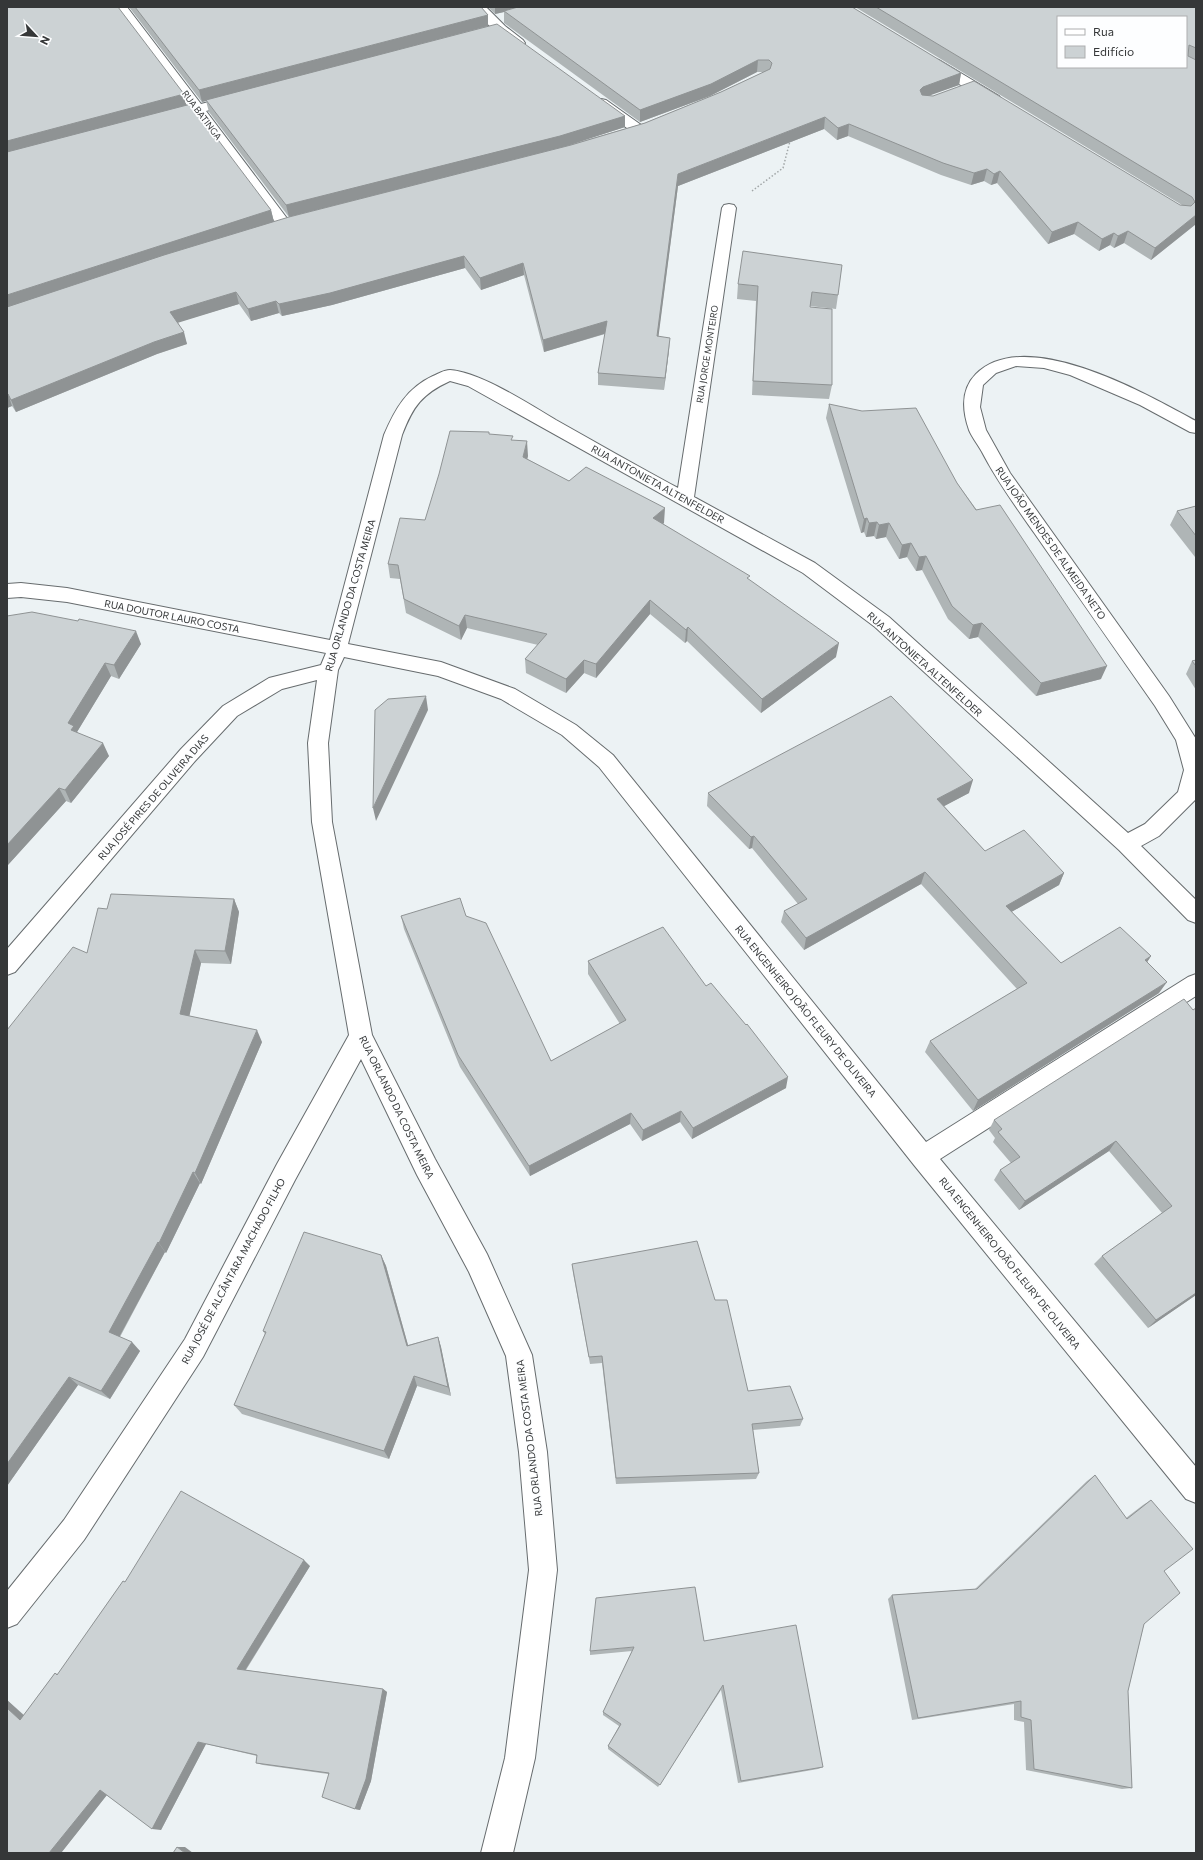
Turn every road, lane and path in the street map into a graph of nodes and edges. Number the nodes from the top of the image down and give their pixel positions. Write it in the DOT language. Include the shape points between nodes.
graph roads {
  1 [pos="120,7"];
  2 [pos="479,7"];
  3 [pos="499,22"];
  4 [pos="486,33"];
  5 [pos="526,48"];
  6 [pos="921,54"];
  7 [pos="973,86"];
  8 [pos="960,91"];
  9 [pos="252,95"];
  10 [pos="593,97"];
  11 [pos="1007,107"];
  12 [pos="198,109"];
  13 [pos="152,122"];
  14 [pos="653,125"];
  15 [pos="639,130"];
  16 [pos="624,134"];
  17 [pos="791,135"];
  18 [pos="729,208"];
  19 [pos="298,221"];
  20 [pos="284,224"];
  21 [pos="269,229"];
  22 [pos="449,375"];
  23 [pos="1196,428"];
  24 [pos="685,499"];
  25 [pos="7,592"];
  26 [pos="333,660"];
  27 [pos="1126,844"];
  28 [pos="1196,914"];
  29 [pos="7,965"];
  30 [pos="1196,984"];
  31 [pos="361,1036"];
  32 [pos="923,1157"];
  33 [pos="1196,1489"];
  34 [pos="7,1614"];
  35 [pos="497,1853"];
  1 -- 12 [label="street, RUA BATINGA"];
  2 -- 3 [label="street"];
  3 -- 4 [label="street"];
  3 -- 5 [label="street"];
  6 -- 7 [label="street"];
  7 -- 8 [label="street"];
  7 -- 11 [label="street"];
  9 -- 12 [label="street"];
  10 -- 15 [label="street"];
  12 -- 13 [label="street"];
  12 -- 20 [label="street, RUA BATINGA"];
  14 -- 15 [label="street"];
  15 -- 16 [label="street"];
  17 -- 18 [label="path" via="783,168"];
  18 -- 24 [label="street, RUA JORGE MONTEIRO"];
  19 -- 20 [label="street"];
  20 -- 21 [label="street"];
  22 -- 24 [label="street, RUA ANTONIETA ALTENFELDER" via="474,382 507,399"];
  22 -- 26 [label="street, RUA ORLANDO DA COSTA MEIRA" via="429,384 414,395 401,415 393,435"];
  23 -- 27 [label="street, RUA JOÃO MENDES DE ALMEIDA NETO" via="1146,402 1076,371 1044,363 1015,361 990,369 975,384 972,407 978,430 1003,475 1186,739 1194,770 1187,796 1152,830"];
  24 -- 27 [label="street, RUA ANTONIETA ALTENFELDER" via="809,568 882,622"];
  25 -- 26 [label="street, RUA DOUTOR LAURO COSTA" via="20,590 67,595"];
  26 -- 29 [label="street, RUA JOSÉ PIRES DE OLIVEIRA DIAS" via="276,684 230,711 188,755"];
  26 -- 31 [label="street, RUA ORLANDO DA COSTA MEIRA" via="318,743 322,822"];
  26 -- 32 [label="street, RUA ENGENHEIRO JOÃO FLEURY DE OLIVEIRA" via="441,669 508,694 574,734 606,761"];
  27 -- 28 [label="street, RUA ANTONIETA ALTENFELDER"];
  30 -- 32 [label="street"];
  31 -- 34 [label="street, RUA JOSÉ DE ALCÂNTARA MACHADO FILHO" via="194,1348 74,1530"];
  31 -- 35 [label="street, RUA ORLANDO DA COSTA MEIRA" via="426,1167 478,1263 519,1355 533,1452 543,1570 520,1758"];
  32 -- 33 [label="street, RUA ENGENHEIRO JOÃO FLEURY DE OLIVEIRA"];
}
